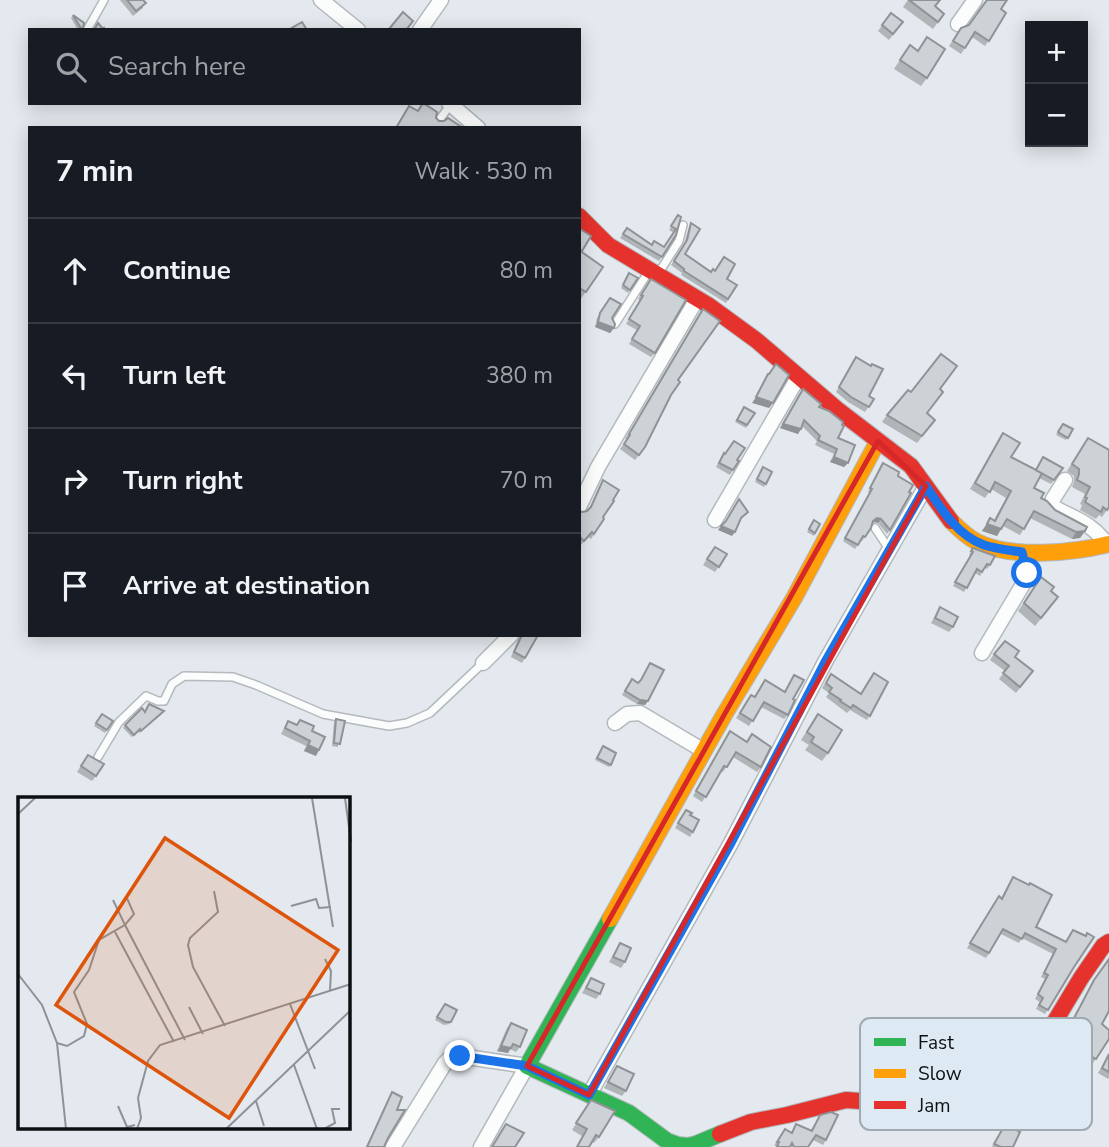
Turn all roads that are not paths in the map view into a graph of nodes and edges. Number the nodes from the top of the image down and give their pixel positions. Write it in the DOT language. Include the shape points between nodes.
graph roads {
  1 [pos="104,0"];
  2 [pos="321,0"];
  3 [pos="441,0"];
  4 [pos="975,0"];
  5 [pos="958,24"];
  6 [pos="349,27"];
  7 [pos="88,28"];
  8 [pos="421,28"];
  9 [pos="448,105"];
  10 [pos="450,105"];
  11 [pos="436,126"];
  12 [pos="476,126"];
  13 [pos="581,218"];
  14 [pos="683,225"];
  15 [pos="654,273"];
  16 [pos="697,299"];
  17 [pos="615,324"];
  18 [pos="799,376"];
  19 [pos="878,441"];
  20 [pos="1065,480"];
  21 [pos="926,486"];
  22 [pos="581,502"];
  23 [pos="715,520"];
  24 [pos="875,528"];
  25 [pos="1108,544"];
  26 [pos="890,550"];
  27 [pos="1022,552"];
  28 [pos="509,637"];
  29 [pos="982,653"];
  30 [pos="483,663"];
  31 [pos="615,723"];
  32 [pos="704,751"];
  33 [pos="98,757"];
  34 [pos="1109,942"];
  35 [pos="1057,1018"];
  36 [pos="527,1066"];
  37 [pos="589,1095"];
  38 [pos="860,1101"];
  39 [pos="393,1147"];
  40 [pos="481,1147"];
  1 -- 7 [label="lane"];
  2 -- 6 [label="street"];
  3 -- 8 [label="street"];
  4 -- 5 [label="street"];
  9 -- 11 [label="lane"];
  10 -- 12 [label="street"];
  13 -- 15 [label="street" via="608,246"];
  14 -- 15 [label="lane" via="680,241"];
  15 -- 16 [label="street"];
  15 -- 17 [label="lane"];
  16 -- 18 [label="street"];
  16 -- 22 [label="street"];
  18 -- 19 [label="street"];
  18 -- 23 [label="street"];
  19 -- 21 [label="street" via="911,466"];
  19 -- 32 [label="street" via="794,598"];
  20 -- 25 [label="street" via="1052,505 1089,525"];
  21 -- 26 [label="street"];
  21 -- 27 [label="street" via="970,539"];
  24 -- 26 [label="lane"];
  25 -- 27 [label="street"];
  26 -- 37 [label="street"];
  27 -- 29 [label="street" via="1025,581"];
  28 -- 30 [label="street"];
  30 -- 33 [label="lane" via="430,713 389,726 323,714 233,677 184,676 172,684 164,701 146,695 120,722"];
  31 -- 32 [label="street" via="627,714 640,713"];
  32 -- 36 [label="street"];
  34 -- 35 [label="street"];
  36 -- 37 [label="street"];
  36 -- 39 [label="street" via="450,1058"];
  36 -- 40 [label="street"];
  37 -- 38 [label="street" via="629,1113 667,1141 688,1146 751,1122 845,1100"];
}
